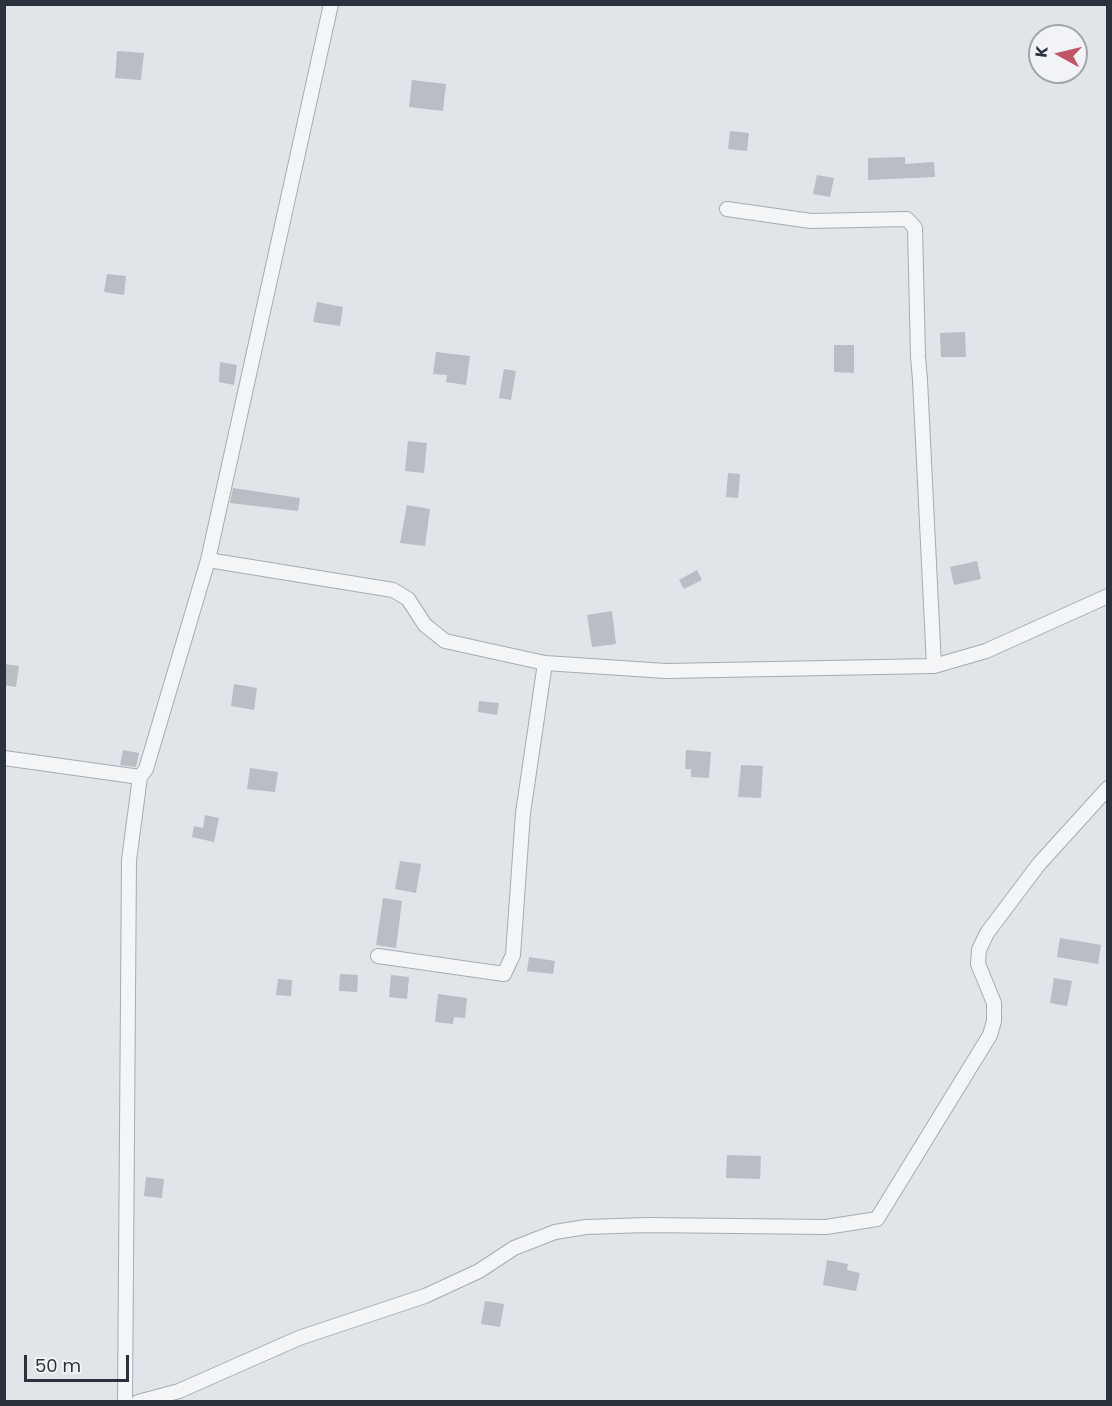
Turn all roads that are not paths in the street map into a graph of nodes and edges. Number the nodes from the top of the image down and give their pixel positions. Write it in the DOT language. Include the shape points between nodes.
graph roads {
  1 [pos="331,4"];
  2 [pos="727,209"];
  3 [pos="208,560"];
  4 [pos="1107,596"];
  5 [pos="545,663"];
  6 [pos="934,666"];
  7 [pos="4,758"];
  8 [pos="140,777"];
  9 [pos="1107,788"];
  10 [pos="378,956"];
  11 [pos="125,1401"];
  12 [pos="138,1401"];
  1 -- 3 [label="street"];
  2 -- 6 [label="street" via="811,221 908,219 915,228"];
  3 -- 5 [label="street" via="393,590 408,599 425,625 445,641"];
  3 -- 8 [label="street" via="146,769"];
  4 -- 6 [label="street" via="986,651"];
  5 -- 6 [label="street" via="666,671"];
  5 -- 10 [label="street" via="523,813 513,955 504,974"];
  7 -- 8 [label="street"];
  8 -- 11 [label="street" via="129,860"];
  9 -- 12 [label="street" via="1039,864 987,933 978,964 994,1003 990,1035 877,1219 826,1227 647,1225 555,1232 514,1248 479,1271 425,1296 298,1338 179,1391"];
}
